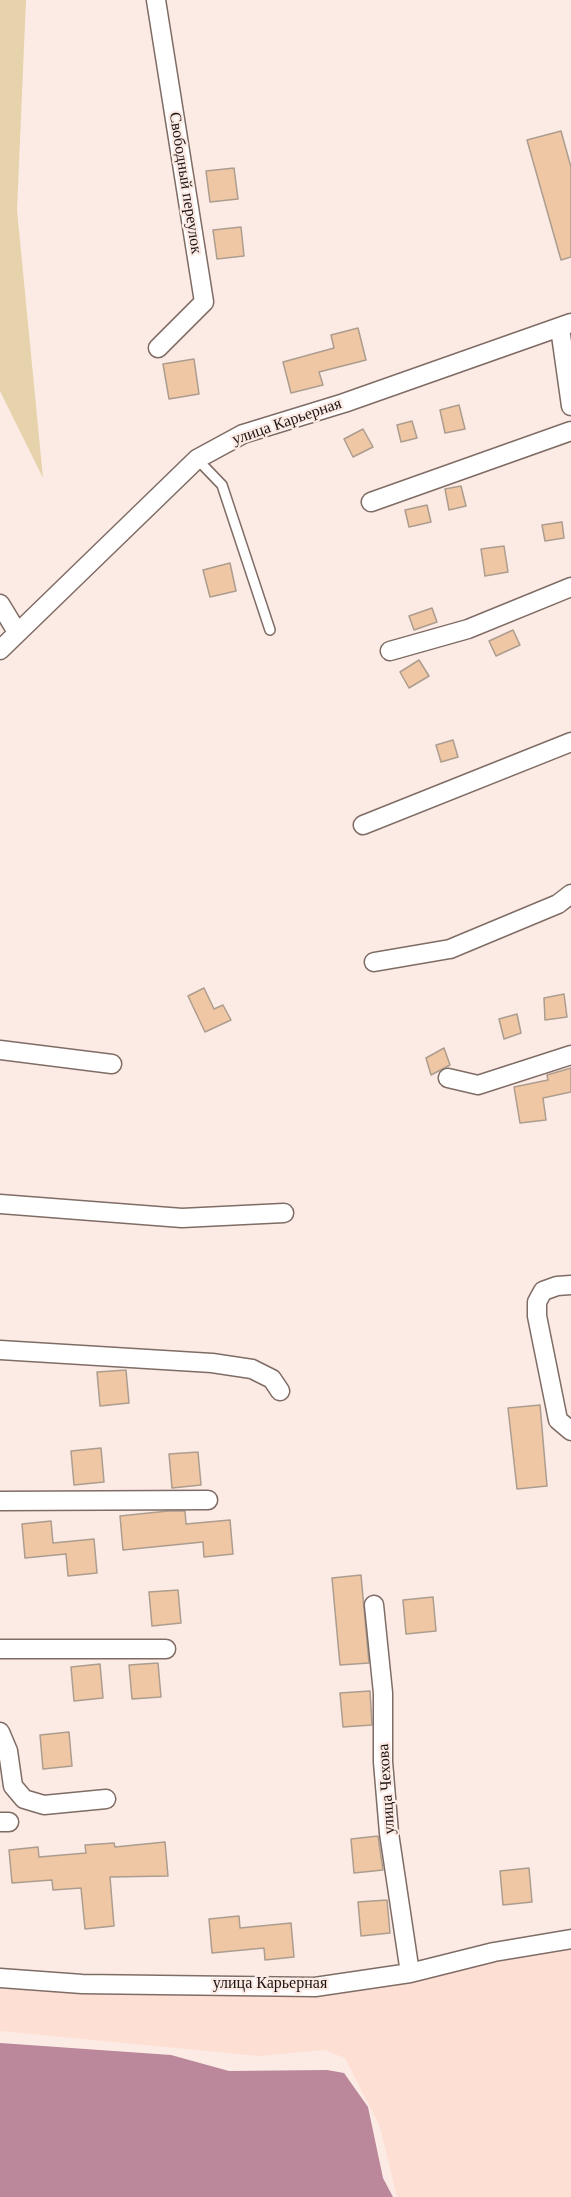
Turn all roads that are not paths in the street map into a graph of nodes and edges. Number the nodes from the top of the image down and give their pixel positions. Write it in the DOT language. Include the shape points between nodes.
graph roads {
  1 [pos="156,0"];
  2 [pos="565,326"];
  3 [pos="158,348"];
  4 [pos="571,406"];
  5 [pos="571,431"];
  6 [pos="197,459"];
  7 [pos="371,502"];
  8 [pos="571,587"];
  9 [pos="0,604"];
  10 [pos="270,630"];
  11 [pos="17,632"];
  12 [pos="0,650"];
  13 [pos="390,651"];
  14 [pos="571,742"];
  15 [pos="363,825"];
  16 [pos="571,894"];
  17 [pos="374,962"];
  18 [pos="0,1050"];
  19 [pos="571,1055"];
  20 [pos="112,1064"];
  21 [pos="448,1078"];
  22 [pos="0,1204"];
  23 [pos="284,1213"];
  24 [pos="571,1285"];
  25 [pos="0,1350"];
  26 [pos="280,1392"];
  27 [pos="571,1431"];
  28 [pos="208,1500"];
  29 [pos="0,1501"];
  30 [pos="374,1605"];
  31 [pos="0,1649"];
  32 [pos="166,1649"];
  33 [pos="0,1732"];
  34 [pos="106,1799"];
  35 [pos="571,1939"];
  36 [pos="410,1972"];
  37 [pos="0,1978"];
  1 -- 3 [label="street, Свободный переулок" via="204,302"];
  2 -- 4 [label="street"];
  2 -- 6 [label="street, улица Карьерная" via="243,434"];
  5 -- 7 [label="street"];
  6 -- 10 [label="lane" via="222,485"];
  6 -- 11 [label="street, улица Карьерная"];
  8 -- 13 [label="street" via="468,629"];
  9 -- 11 [label="street"];
  11 -- 12 [label="street, улица Карьерная"];
  14 -- 15 [label="street"];
  16 -- 17 [label="street" via="558,904 450,949"];
  18 -- 20 [label="street"];
  19 -- 21 [label="street" via="478,1085"];
  22 -- 23 [label="street" via="182,1218"];
  24 -- 27 [label="street" via="543,1291 537,1302 537,1316 558,1420"];
  25 -- 26 [label="street" via="212,1363 252,1369 272,1379"];
  28 -- 29 [label="street"];
  30 -- 36 [label="street, улица Чехова" via="389,1833"];
  31 -- 32 [label="street"];
  33 -- 34 [label="street" via="8,1751 13,1786 24,1799 44,1805"];
  35 -- 36 [label="street, улица Карьерная"];
  36 -- 37 [label="street, улица Карьерная" via="315,1987 82,1984"];
}
